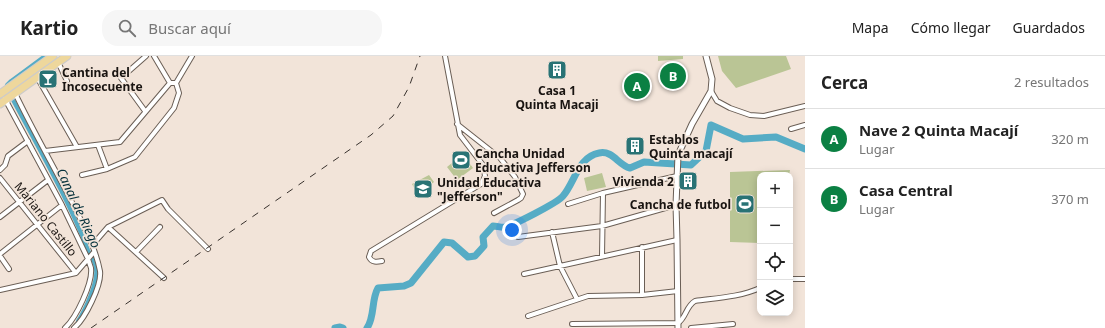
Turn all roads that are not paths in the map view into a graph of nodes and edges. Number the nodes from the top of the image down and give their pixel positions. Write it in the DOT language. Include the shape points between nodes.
graph roads {
  1 [pos="53,56"];
  2 [pos="67,56"];
  3 [pos="146,56"];
  4 [pos="154,56"];
  5 [pos="192,56"];
  6 [pos="445,56"];
  7 [pos="706,56"];
  8 [pos="58,62"];
  9 [pos="37,77"];
  10 [pos="67,81"];
  11 [pos="170,83"];
  12 [pos="176,83"];
  13 [pos="711,91"];
  14 [pos="1,93"];
  15 [pos="15,93"];
  16 [pos="3,102"];
  17 [pos="805,106"];
  18 [pos="145,111"];
  19 [pos="457,124"];
  20 [pos="805,125"];
  21 [pos="791,129"];
  22 [pos="28,141"];
  23 [pos="98,145"];
  24 [pos="77,147"];
  25 [pos="45,151"];
  26 [pos="107,169"];
  27 [pos="0,170"];
  28 [pos="82,175"];
  29 [pos="677,176"];
  30 [pos="0,178"];
  31 [pos="48,180"];
  32 [pos="603,192"];
  33 [pos="19,202"];
  34 [pos="568,204"];
  35 [pos="62,205"];
  36 [pos="676,205"];
  37 [pos="494,213"];
  38 [pos="0,217"];
  39 [pos="37,224"];
  40 [pos="602,226"];
  41 [pos="108,227"];
  42 [pos="160,227"];
  43 [pos="552,232"];
  44 [pos="518,237"];
  45 [pos="677,240"];
  46 [pos="642,247"];
  47 [pos="208,249"];
  48 [pos="93,250"];
  49 [pos="136,252"];
  50 [pos="0,255"];
  51 [pos="602,256"];
  52 [pos="88,259"];
  53 [pos="382,261"];
  54 [pos="560,266"];
  55 [pos="9,269"];
  56 [pos="76,273"];
  57 [pos="524,274"];
  58 [pos="164,278"];
  59 [pos="793,279"];
  60 [pos="805,279"];
  61 [pos="0,290"];
  62 [pos="757,290"];
  63 [pos="678,291"];
  64 [pos="642,294"];
  65 [pos="577,299"];
  66 [pos="528,316"];
  67 [pos="572,324"];
  68 [pos="733,324"];
  69 [pos="611,326"];
  70 [pos="678,326"];
  71 [pos="65,328"];
  72 [pos="74,328"];
  73 [pos="691,328"];
  1 -- 14 [label="main road"];
  2 -- 8 [label="main road"];
  3 -- 18 [label="street" via="121,78"];
  4 -- 11 [label="street"];
  5 -- 12 [label="street"];
  6 -- 19 [label="street"];
  7 -- 13 [label="street" via="712,79"];
  8 -- 9 [label="main road"];
  8 -- 10 [label="street"];
  9 -- 15 [label="main road"];
  9 -- 24 [label="street"];
  11 -- 12 [label="street"];
  11 -- 18 [label="street"];
  12 -- 26 [label="street" via="179,93 174,108 135,158"];
  13 -- 17 [label="street" via="717,101 750,115 764,116"];
  13 -- 29 [label="street" via="678,155"];
  14 -- 16 [label="street"];
  15 -- 16 [label="main road"];
  15 -- 25 [label="street"];
  16 -- 22 [label="street"];
  18 -- 23 [label="street" via="122,140"];
  19 -- 37 [label="street" via="500,158 515,177 523,194 521,198"];
  19 -- 53 [label="street" via="460,134 483,165 485,176 481,184 371,251 369,257 372,261"];
  20 -- 21 [label="street"];
  22 -- 27 [label="street" via="8,156"];
  22 -- 31 [label="street"];
  23 -- 24 [label="street"];
  23 -- 26 [label="street"];
  24 -- 25 [label="street"];
  25 -- 48 [label="street"];
  26 -- 28 [label="street"];
  29 -- 32 [label="street"];
  29 -- 36 [label="street"];
  30 -- 33 [label="street, Mariano Castillo"];
  31 -- 33 [label="street"];
  31 -- 35 [label="street"];
  32 -- 34 [label="street"];
  32 -- 40 [label="street"];
  33 -- 38 [label="street"];
  33 -- 39 [label="street, Mariano Castillo"];
  35 -- 39 [label="street"];
  35 -- 52 [label="street"];
  36 -- 40 [label="street"];
  36 -- 45 [label="street"];
  39 -- 50 [label="street"];
  39 -- 56 [label="street, Mariano Castillo"];
  40 -- 43 [label="street"];
  40 -- 51 [label="street"];
  41 -- 47 [label="street" via="162,200"];
  41 -- 48 [label="street" via="95,242"];
  41 -- 49 [label="street"];
  42 -- 49 [label="street"];
  43 -- 44 [label="street"];
  43 -- 54 [label="street"];
  45 -- 46 [label="street"];
  45 -- 63 [label="street"];
  46 -- 51 [label="street"];
  46 -- 64 [label="street"];
  48 -- 52 [label="street"];
  48 -- 72 [label="street" via="100,280 79,324"];
  49 -- 58 [label="street"];
  50 -- 55 [label="street"];
  51 -- 54 [label="street"];
  52 -- 56 [label="street"];
  52 -- 71 [label="street" via="91,268 88,286 73,318"];
  54 -- 57 [label="street"];
  54 -- 65 [label="street"];
  56 -- 61 [label="street"];
  59 -- 60 [label="street"];
  62 -- 70 [label="street" via="695,301"];
  63 -- 64 [label="street"];
  63 -- 70 [label="street"];
  64 -- 65 [label="street" via="601,295"];
  65 -- 66 [label="street"];
  67 -- 69 [label="street"];
  68 -- 73 [label="street"];
  69 -- 70 [label="street"];
}
